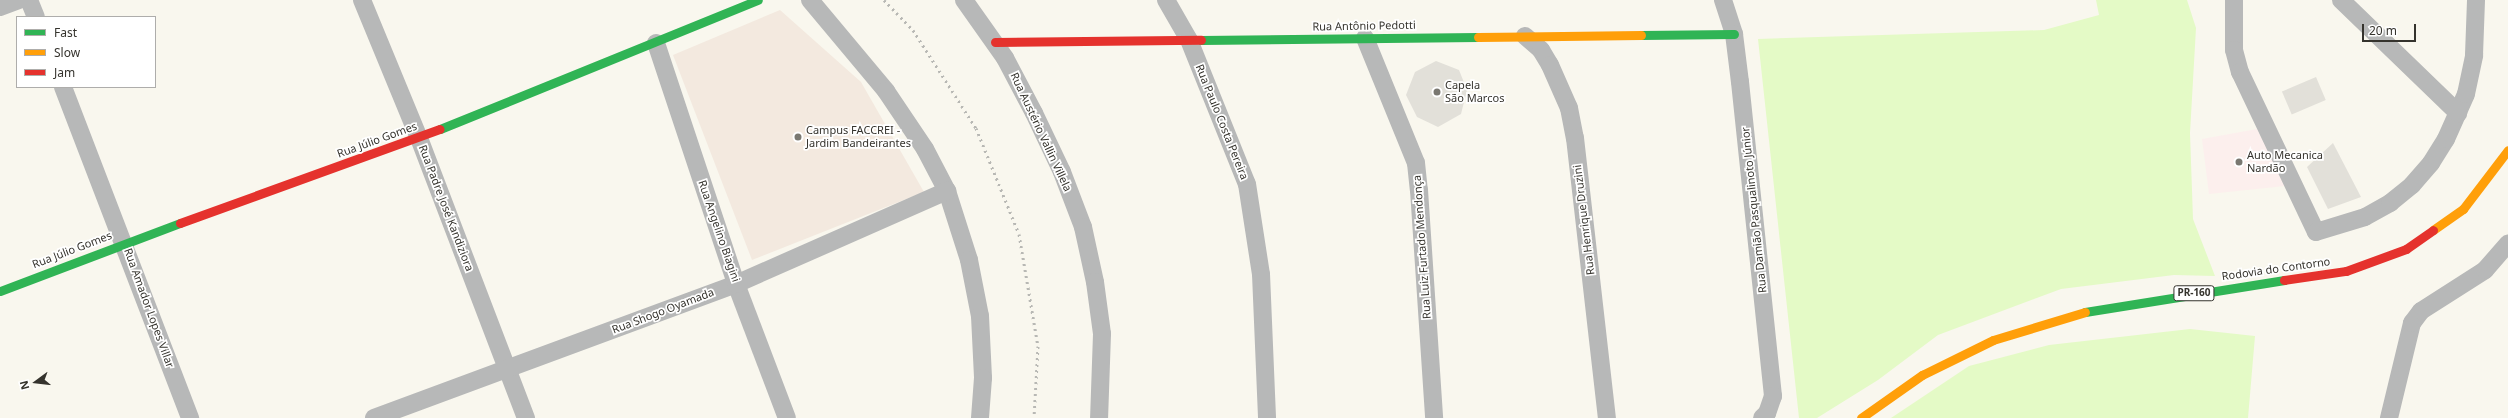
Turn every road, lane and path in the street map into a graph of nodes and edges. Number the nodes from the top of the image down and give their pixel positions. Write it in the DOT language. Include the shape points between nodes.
graph roads {
  1 [pos="18,0"];
  2 [pos="29,0"];
  3 [pos="362,0"];
  4 [pos="758,0"];
  5 [pos="810,0"];
  6 [pos="964,0"];
  7 [pos="1166,0"];
  8 [pos="1723,0"];
  9 [pos="2234,0"];
  10 [pos="2341,0"];
  11 [pos="2476,0"];
  12 [pos="0,7"];
  13 [pos="36,16"];
  14 [pos="1734,34"];
  15 [pos="1526,36"];
  16 [pos="1365,38"];
  17 [pos="1189,40"];
  18 [pos="995,42"];
  19 [pos="656,43"];
  20 [pos="64,88"];
  21 [pos="2458,113"];
  22 [pos="419,138"];
  23 [pos="2508,150"];
  24 [pos="947,191"];
  25 [pos="124,242"];
  26 [pos="2508,244"];
  27 [pos="736,284"];
  28 [pos="0,291"];
  29 [pos="508,370"];
  30 [pos="190,418"];
  31 [pos="374,418"];
  32 [pos="526,418"];
  33 [pos="787,418"];
  34 [pos="980,418"];
  35 [pos="1100,418"];
  36 [pos="1267,418"];
  37 [pos="1434,418"];
  38 [pos="1607,418"];
  39 [pos="1762,418"];
  40 [pos="1861,418"];
  41 [pos="2389,418"];
  1 -- 12 [label="street"];
  2 -- 13 [label="street"];
  3 -- 22 [label="street, Rua Padre José Kandiziora"];
  4 -- 19 [label="street, Rua Júlio Gomes"];
  5 -- 24 [label="street" via="886,91 925,149"];
  6 -- 18 [label="street, Rua Austério Vallin Villela"];
  7 -- 17 [label="street, Rua Paulo Costa Pereira"];
  8 -- 14 [label="street, Rua Damião Pasqualinoto Júnior"];
  9 -- 21 [label="street" via="2234,50 2240,72 2316,232 2365,217 2390,203 2412,185 2431,163"];
  10 -- 21 [label="street"];
  11 -- 21 [label="street" via="2471,75"];
  14 -- 15 [label="street, Rua Antônio Pedotti"];
  14 -- 39 [label="street, Rua Damião Pasqualinoto Júnior" via="1773,396 1767,413"];
  15 -- 16 [label="street, Rua Antônio Pedotti"];
  15 -- 38 [label="street, Rua Henrique Druzini" via="1541,50 1550,65 1569,108 1576,145"];
  16 -- 17 [label="street, Rua Antônio Pedotti"];
  16 -- 37 [label="street, Rua Luiz Furtado Mendonça" via="1416,163"];
  17 -- 18 [label="street, Rua Antônio Pedotti"];
  17 -- 36 [label="street, Rua Paulo Costa Pereira" via="1236,154 1247,184 1253,213 1261,274"];
  18 -- 35 [label="street, Rua Austério Vallin Villela" via="1034,113 1062,172 1083,228 1095,282 1102,334"];
  19 -- 22 [label="street, Rua Júlio Gomes"];
  19 -- 27 [label="street, Rua Angelino Biagini"];
  20 -- 25 [label="street, Rua Amador Lopes Villar"];
  22 -- 25 [label="street, Rua Júlio Gomes"];
  22 -- 29 [label="street, Rua Padre José Kandiziora"];
  23 -- 40 [label="street, Rodovia do Contorno / PR-160" via="2462,209 2406,249 2346,271 2136,302 2070,315 1993,340 1922,375"];
  24 -- 27 [label="street, Rua Shogo Oyamada"];
  24 -- 34 [label="street" via="969,260 980,316 983,378"];
  25 -- 28 [label="street, Rua Júlio Gomes"];
  25 -- 30 [label="street, Rua Amador Lopes Villar"];
  26 -- 41 [label="street" via="2485,270 2420,311 2412,323"];
  27 -- 29 [label="street, Rua Shogo Oyamada"];
  27 -- 33 [label="street, Rua Angelino Biagini"];
  29 -- 31 [label="street, Rua Shogo Oyamada"];
  29 -- 32 [label="street, Rua Padre José Kandiziora"];
}
